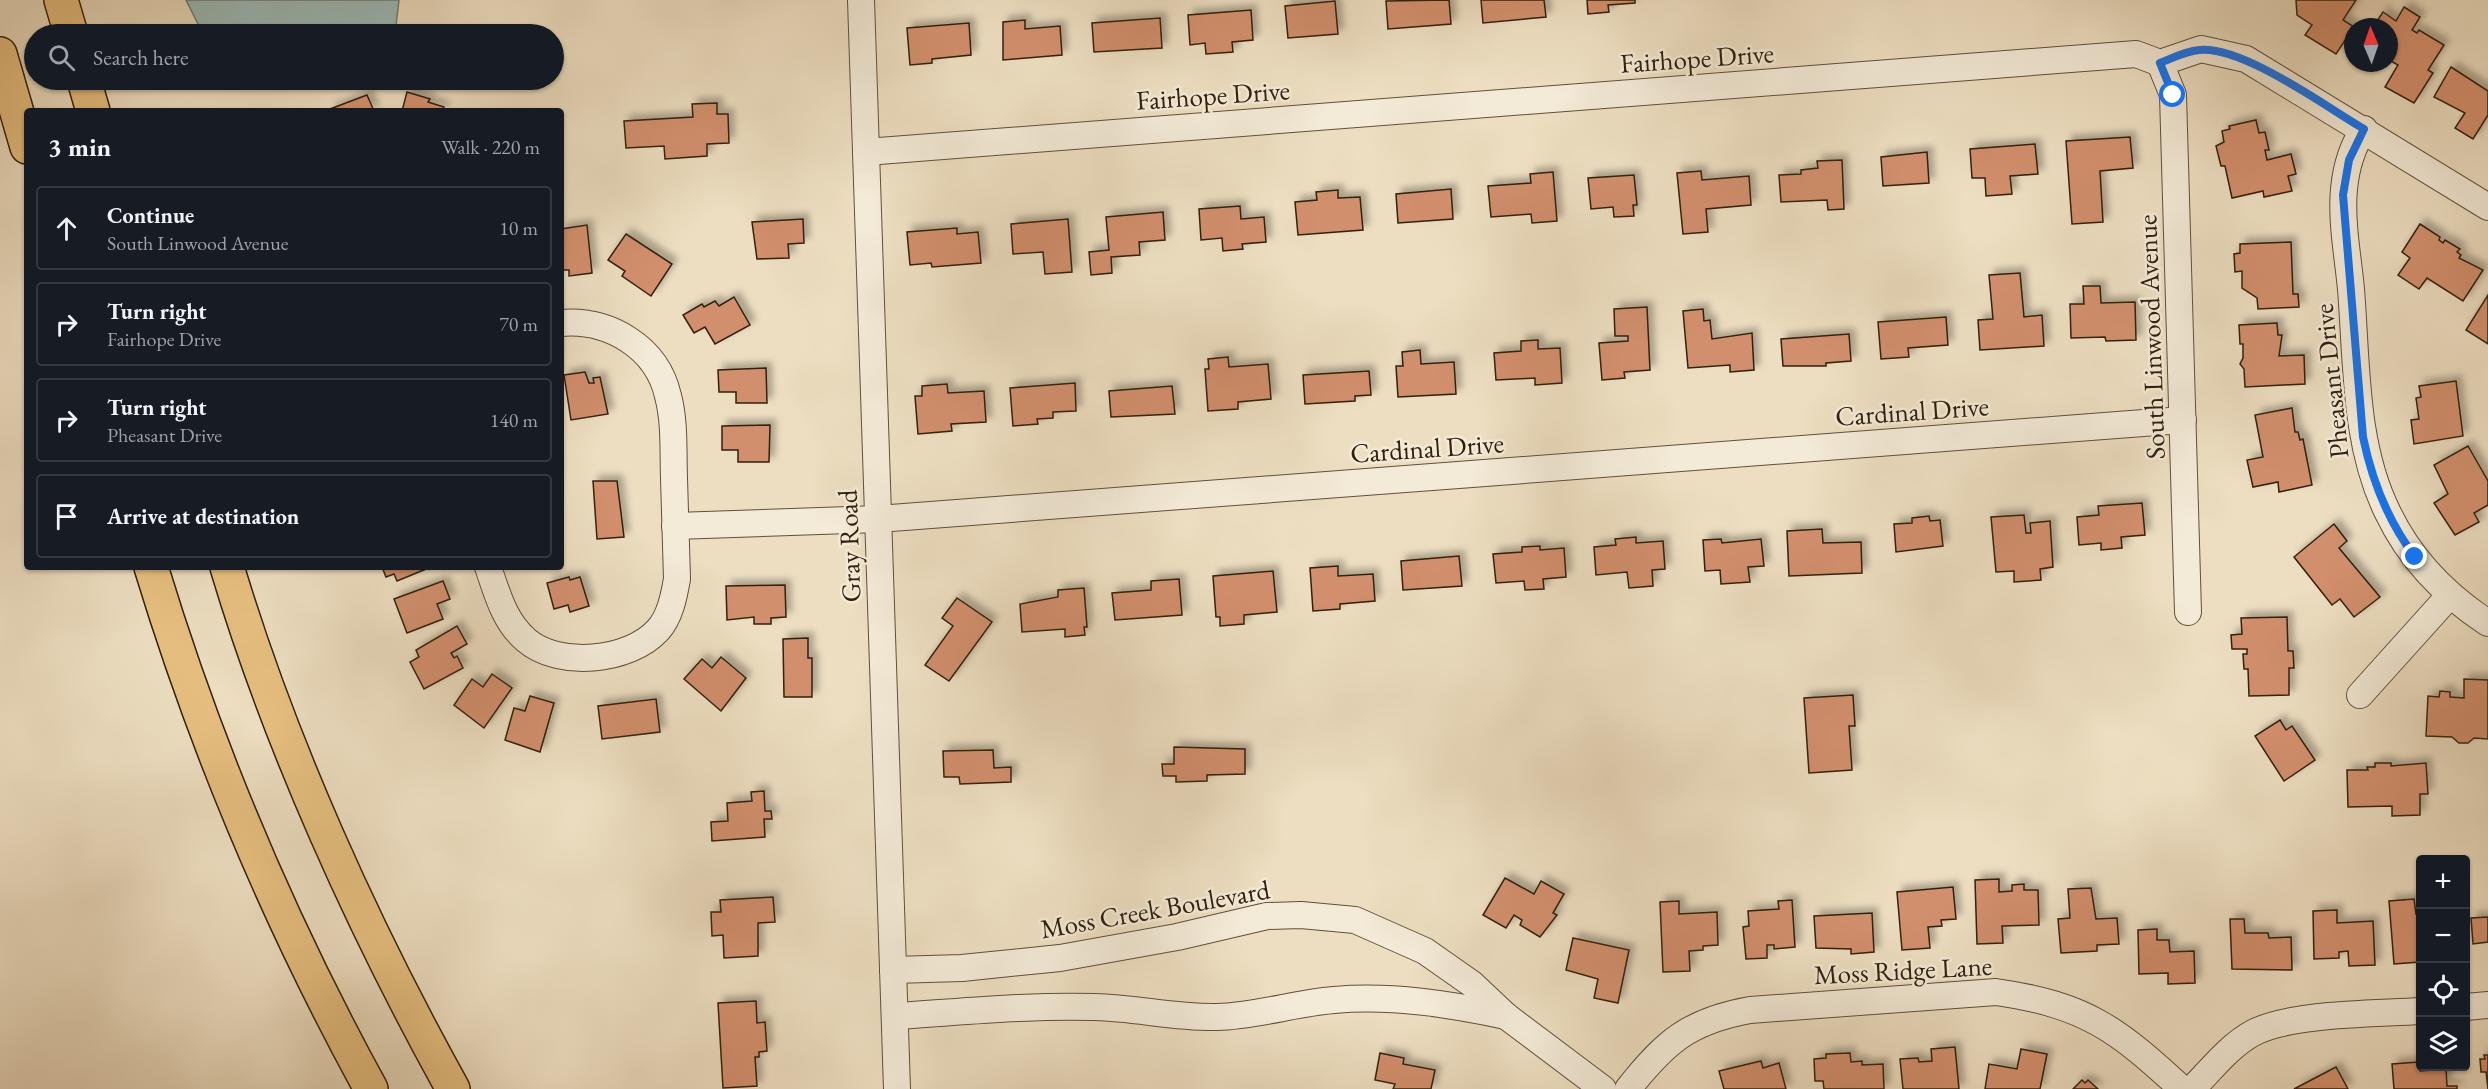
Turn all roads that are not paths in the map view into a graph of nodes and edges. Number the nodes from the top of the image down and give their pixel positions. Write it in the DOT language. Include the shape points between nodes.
graph roads {
  1 [pos="61,0"];
  2 [pos="861,0"];
  3 [pos="68,24"];
  4 [pos="0,54"];
  5 [pos="2160,63"];
  6 [pos="87,90"];
  7 [pos="92,108"];
  8 [pos="2364,129"];
  9 [pos="24,137"];
  10 [pos="866,152"];
  11 [pos="2488,207"];
  12 [pos="564,323"];
  13 [pos="2183,420"];
  14 [pos="878,519"];
  15 [pos="675,526"];
  16 [pos="152,570"];
  17 [pos="228,570"];
  18 [pos="489,570"];
  19 [pos="2450,595"];
  20 [pos="2188,612"];
  21 [pos="2488,623"];
  22 [pos="2360,695"];
  23 [pos="893,970"];
  24 [pos="2488,1005"];
  25 [pos="2470,1007"];
  26 [pos="2416,1011"];
  27 [pos="895,1016"];
  28 [pos="1506,1016"];
  29 [pos="371,1089"];
  30 [pos="453,1089"];
  31 [pos="897,1089"];
  32 [pos="1603,1089"];
  33 [pos="1628,1089"];
  34 [pos="2182,1089"];
  35 [pos="2192,1089"];
  1 -- 3 [label="highway"];
  2 -- 10 [label="street, Gray Road"];
  4 -- 9 [label="highway"];
  5 -- 8 [label="street" via="2201,49 2231,54 2246,59"];
  5 -- 10 [label="street, Fairhope Drive" via="2136,54"];
  5 -- 13 [label="street, South Linwood Avenue" via="2173,95"];
  6 -- 7 [label="highway"];
  8 -- 11 [label="street"];
  8 -- 19 [label="street, Pheasant Drive" via="2349,160 2343,195 2363,437 2388,515 2421,566"];
  10 -- 14 [label="street, Gray Road"];
  12 -- 15 [label="street" via="594,325 621,334 644,351 664,381 672,419"];
  13 -- 14 [label="street, Cardinal Drive"];
  13 -- 20 [label="street, South Linwood Avenue"];
  14 -- 15 [label="street, Cardinal Drive"];
  14 -- 23 [label="street, Gray Road"];
  15 -- 18 [label="street" via="677,579 667,615 645,641 612,654 573,657 527,642 507,616"];
  16 -- 29 [label="highway" via="222,774 282,914"];
  17 -- 30 [label="highway" via="291,746 352,889 409,1010"];
  19 -- 21 [label="street, Pheasant Drive"];
  19 -- 22 [label="street"];
  23 -- 27 [label="street, Gray Road"];
  23 -- 28 [label="street, Moss Creek Boulevard" via="1060,958 1267,916 1301,915 1355,920 1425,951 1472,984"];
  24 -- 25 [label="street"];
  26 -- 35 [label="street" via="2301,1019 2268,1026 2232,1049"];
  27 -- 28 [label="street, Moss Creek Boulevard" via="1057,1006 1216,1017 1332,1000 1377,998"];
  27 -- 31 [label="street, Gray Road"];
  28 -- 32 [label="street, Moss Creek Boulevard"];
  33 -- 34 [label="street, Moss Ridge Lane" via="1666,1045 1719,1016 1750,1010 1996,992 2036,998 2075,1010 2111,1029"];
}
